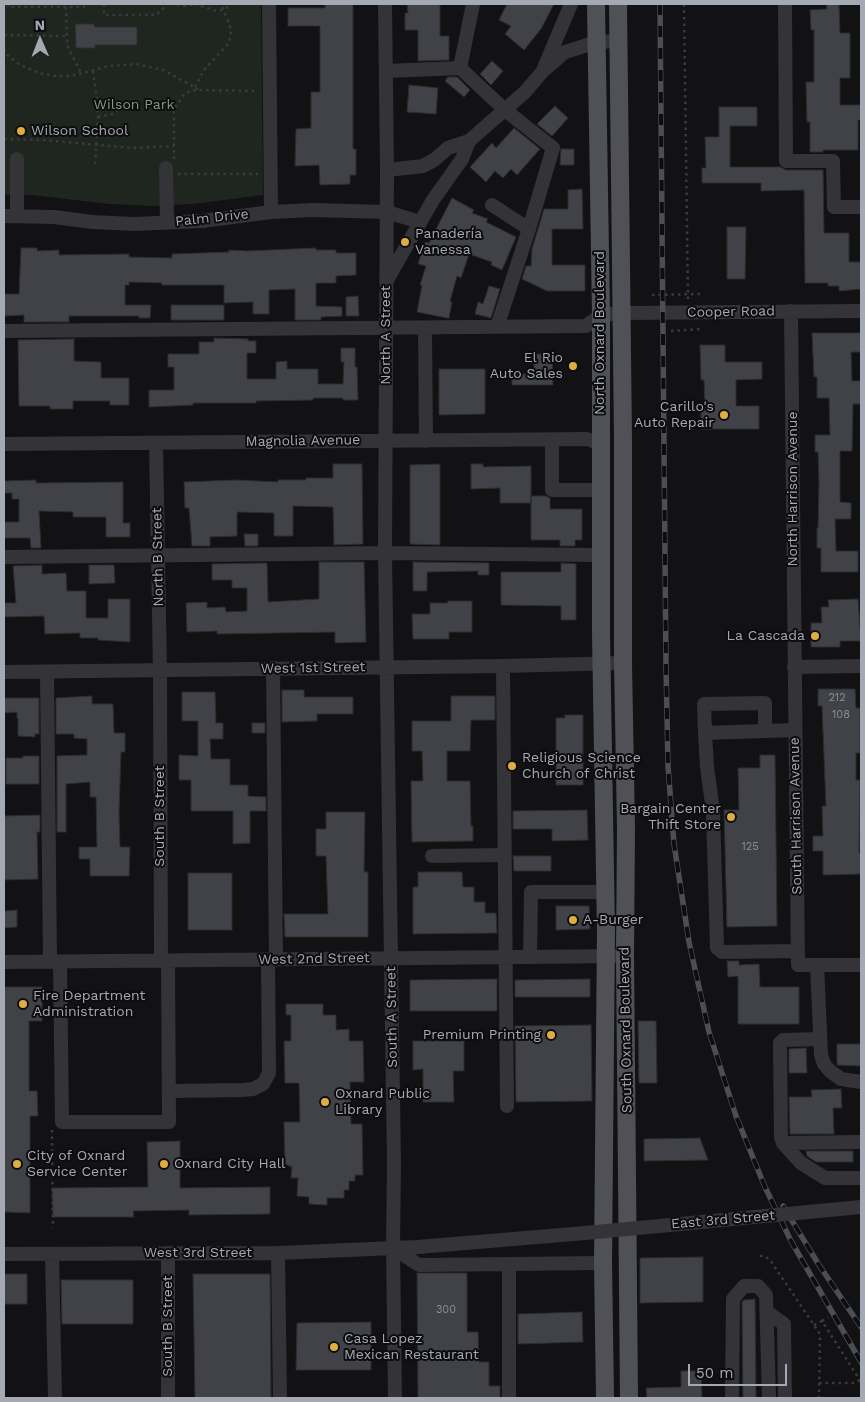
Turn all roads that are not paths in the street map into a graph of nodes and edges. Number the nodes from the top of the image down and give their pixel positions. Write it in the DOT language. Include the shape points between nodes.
graph roads {
  1 [pos="269,4"];
  2 [pos="385,4"];
  3 [pos="473,4"];
  4 [pos="571,4"];
  5 [pos="596,4"];
  6 [pos="618,4"];
  7 [pos="785,4"];
  8 [pos="597,42"];
  9 [pos="618,42"];
  10 [pos="460,68"];
  11 [pos="386,71"];
  12 [pos="543,71"];
  13 [pos="505,110"];
  14 [pos="469,141"];
  15 [pos="17,159"];
  16 [pos="171,169"];
  17 [pos="387,170"];
  18 [pos="492,205"];
  19 [pos="861,207"];
  20 [pos="271,212"];
  21 [pos="386,212"];
  22 [pos="10,216"];
  23 [pos="420,222"];
  24 [pos="167,223"];
  25 [pos="529,229"];
  26 [pos="387,280"];
  27 [pos="861,310"];
  28 [pos="791,311"];
  29 [pos="622,313"];
  30 [pos="601,314"];
  31 [pos="497,327"];
  32 [pos="386,328"];
  33 [pos="425,328"];
  34 [pos="4,331"];
  35 [pos="386,440"];
  36 [pos="552,440"];
  37 [pos="426,441"];
  38 [pos="156,443"];
  39 [pos="4,444"];
  40 [pos="601,444"];
  41 [pos="623,455"];
  42 [pos="601,490"];
  43 [pos="385,553"];
  44 [pos="158,555"];
  45 [pos="601,555"];
  46 [pos="4,557"];
  47 [pos="602,663"];
  48 [pos="623,663"];
  49 [pos="387,666"];
  50 [pos="503,666"];
  51 [pos="861,666"];
  52 [pos="794,667"];
  53 [pos="273,668"];
  54 [pos="160,671"];
  55 [pos="4,672"];
  56 [pos="47,672"];
  57 [pos="795,730"];
  58 [pos="765,731"];
  59 [pos="705,733"];
  60 [pos="504,855"];
  61 [pos="432,856"];
  62 [pos="606,892"];
  63 [pos="798,951"];
  64 [pos="625,956"];
  65 [pos="506,957"];
  66 [pos="530,957"];
  67 [pos="606,957"];
  68 [pos="391,958"];
  69 [pos="272,960"];
  70 [pos="165,961"];
  71 [pos="4,962"];
  72 [pos="55,962"];
  73 [pos="817,965"];
  74 [pos="861,965"];
  75 [pos="820,1039"];
  76 [pos="861,1082"];
  77 [pos="170,1091"];
  78 [pos="507,1106"];
  79 [pos="861,1142"];
  80 [pos="784,1143"];
  81 [pos="861,1178"];
  82 [pos="861,1207"];
  83 [pos="584,1233"];
  84 [pos="392,1248"];
  85 [pos="168,1253"];
  86 [pos="278,1253"];
  87 [pos="4,1254"];
  88 [pos="52,1254"];
  89 [pos="603,1263"];
  90 [pos="508,1264"];
  91 [pos="767,1312"];
  92 [pos="55,1398"];
  93 [pos="168,1398"];
  94 [pos="280,1398"];
  95 [pos="395,1398"];
  96 [pos="509,1398"];
  97 [pos="604,1398"];
  98 [pos="630,1398"];
  99 [pos="732,1398"];
  100 [pos="769,1398"];
  101 [pos="785,1398"];
  1 -- 20 [label="street"];
  2 -- 11 [label="street, North A Street"];
  3 -- 10 [label="street"];
  4 -- 12 [label="street"];
  5 -- 8 [label="main road, North Oxnard Boulevard"];
  6 -- 9 [label="main road, North Oxnard Boulevard"];
  7 -- 19 [label="street" via="786,161 833,161 834,207"];
  8 -- 9 [label="street"];
  8 -- 12 [label="street" via="565,52"];
  8 -- 30 [label="main road, North Oxnard Boulevard"];
  9 -- 29 [label="main road, North Oxnard Boulevard"];
  10 -- 11 [label="street"];
  10 -- 13 [label="street"];
  11 -- 17 [label="street, North A Street"];
  12 -- 13 [label="street"];
  13 -- 14 [label="street"];
  13 -- 25 [label="street" via="553,148"];
  14 -- 17 [label="street" via="448,148 423,166"];
  14 -- 23 [label="street" via="462,160"];
  15 -- 22 [label="street"];
  16 -- 24 [label="street"];
  17 -- 21 [label="street, North A Street"];
  18 -- 25 [label="street"];
  20 -- 21 [label="street, Palm Drive"];
  20 -- 24 [label="street, Palm Drive"];
  21 -- 23 [label="street, Palm Drive"];
  21 -- 26 [label="street, North A Street"];
  22 -- 24 [label="street, Palm Drive"];
  23 -- 26 [label="street"];
  25 -- 31 [label="street"];
  26 -- 32 [label="street, North A Street"];
  27 -- 28 [label="street, Cooper Road"];
  28 -- 29 [label="street, Cooper Road"];
  28 -- 52 [label="street, North Harrison Avenue"];
  29 -- 30 [label="street, Cooper Road"];
  29 -- 41 [label="main road, North Oxnard Boulevard"];
  30 -- 31 [label="street" via="586,326"];
  30 -- 40 [label="main road, North Oxnard Boulevard"];
  31 -- 33 [label="street"];
  32 -- 33 [label="street"];
  32 -- 34 [label="street"];
  32 -- 35 [label="street, North A Street"];
  33 -- 37 [label="street"];
  35 -- 37 [label="street, Magnolia Avenue"];
  35 -- 38 [label="street, Magnolia Avenue"];
  35 -- 43 [label="street, North A Street"];
  36 -- 37 [label="street, Magnolia Avenue"];
  36 -- 40 [label="street, Magnolia Avenue" via="587,440"];
  36 -- 42 [label="street" via="552,490"];
  38 -- 39 [label="street, Magnolia Avenue"];
  38 -- 44 [label="street, North B Street"];
  40 -- 41 [label="main road"];
  40 -- 42 [label="main road, North Oxnard Boulevard"];
  41 -- 48 [label="main road, North Oxnard Boulevard"];
  42 -- 45 [label="main road, North Oxnard Boulevard"];
  43 -- 44 [label="street"];
  43 -- 45 [label="street"];
  43 -- 49 [label="street, North A Street"];
  44 -- 46 [label="street"];
  44 -- 54 [label="street, North B Street"];
  45 -- 47 [label="main road, North Oxnard Boulevard"];
  47 -- 48 [label="street, West 1st Street"];
  47 -- 50 [label="street, West 1st Street"];
  47 -- 62 [label="main road, South Oxnard Boulevard"];
  48 -- 64 [label="main road, South Oxnard Boulevard"];
  49 -- 50 [label="street, West 1st Street"];
  49 -- 53 [label="street, West 1st Street"];
  49 -- 68 [label="street, South A Street"];
  50 -- 60 [label="street"];
  51 -- 52 [label="street"];
  52 -- 57 [label="street, South Harrison Avenue"];
  53 -- 54 [label="street, West 1st Street"];
  53 -- 69 [label="street"];
  54 -- 56 [label="street, West 1st Street"];
  54 -- 70 [label="street, South B Street"];
  55 -- 56 [label="street, West 1st Street"];
  56 -- 72 [label="street"];
  57 -- 58 [label="street"];
  57 -- 63 [label="street, South Harrison Avenue"];
  58 -- 59 [label="street"];
  58 -- 59 [label="street" via="765,702 704,704"];
  59 -- 63 [label="street" via="713,811 717,948 722,952"];
  60 -- 61 [label="street"];
  60 -- 65 [label="street"];
  62 -- 66 [label="street" via="531,892"];
  62 -- 67 [label="main road, South Oxnard Boulevard"];
  63 -- 73 [label="street, South Harrison Avenue" via="798,966"];
  64 -- 67 [label="street, West 2nd Street"];
  64 -- 98 [label="main road, South Oxnard Boulevard"];
  65 -- 66 [label="street, West 2nd Street"];
  65 -- 68 [label="street, West 2nd Street"];
  65 -- 78 [label="street"];
  66 -- 67 [label="street, West 2nd Street"];
  67 -- 89 [label="main road, South Oxnard Boulevard"];
  68 -- 69 [label="street, West 2nd Street"];
  68 -- 84 [label="street, South A Street"];
  69 -- 70 [label="street, West 2nd Street"];
  69 -- 77 [label="street" via="269,1073 263,1084 242,1090"];
  70 -- 72 [label="street, West 2nd Street"];
  70 -- 77 [label="street, South B Street"];
  71 -- 72 [label="street, West 2nd Street"];
  72 -- 77 [label="street, South B Street" via="62,1122 169,1122"];
  73 -- 74 [label="street"];
  73 -- 75 [label="street"];
  75 -- 76 [label="street" via="821,1055 830,1071 841,1079"];
  75 -- 80 [label="street" via="783,1040 780,1043 781,1137"];
  79 -- 80 [label="street"];
  80 -- 81 [label="street" via="801,1163 825,1178"];
  82 -- 83 [label="street, East 3rd Street, bridge"];
  83 -- 84 [label="street, West 3rd Street"];
  84 -- 86 [label="street, West 3rd Street"];
  84 -- 90 [label="street" via="419,1265"];
  84 -- 95 [label="street, South A Street"];
  85 -- 86 [label="street, West 3rd Street"];
  85 -- 88 [label="street, West 3rd Street"];
  85 -- 93 [label="street, South B Street"];
  86 -- 94 [label="street"];
  87 -- 88 [label="street, West 3rd Street"];
  88 -- 92 [label="street"];
  89 -- 90 [label="street"];
  89 -- 97 [label="main road, South Oxnard Boulevard"];
  90 -- 96 [label="street"];
  91 -- 99 [label="street" via="766,1296 758,1286 744,1286 733,1299"];
  91 -- 100 [label="street"];
  91 -- 101 [label="street" via="784,1324"];
}
